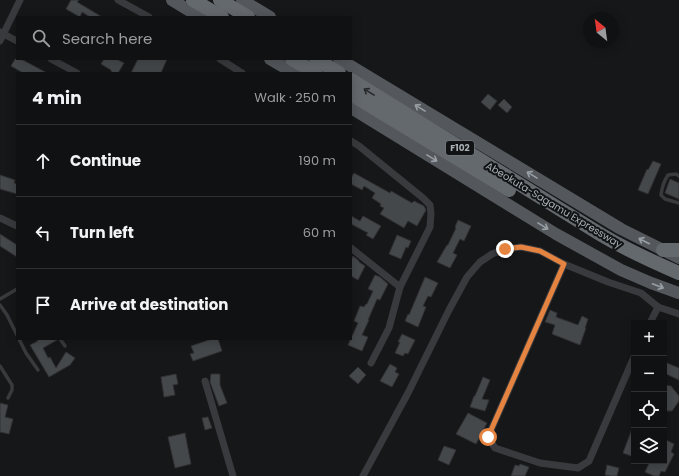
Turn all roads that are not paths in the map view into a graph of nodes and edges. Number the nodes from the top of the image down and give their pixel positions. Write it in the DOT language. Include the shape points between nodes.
graph roads {
  1 [pos="20,0"];
  2 [pos="118,0"];
  3 [pos="172,0"];
  4 [pos="193,0"];
  5 [pos="220,0"];
  6 [pos="242,0"];
  7 [pos="147,16"];
  8 [pos="198,16"];
  9 [pos="220,16"];
  10 [pos="246,16"];
  11 [pos="268,16"];
  12 [pos="1,35"];
  13 [pos="16,41"];
  14 [pos="53,60"];
  15 [pos="222,60"];
  16 [pos="273,60"];
  17 [pos="318,60"];
  18 [pos="341,60"];
  19 [pos="290,65"];
  20 [pos="75,72"];
  21 [pos="240,72"];
  22 [pos="313,72"];
  23 [pos="337,72"];
  24 [pos="352,81"];
  25 [pos="352,95"];
  26 [pos="352,109"];
  27 [pos="352,142"];
  28 [pos="679,176"];
  29 [pos="679,203"];
  30 [pos="0,218"];
  31 [pos="566,219"];
  32 [pos="16,226"];
  33 [pos="352,249"];
  34 [pos="663,250"];
  35 [pos="679,250"];
  36 [pos="679,258"];
  37 [pos="564,264"];
  38 [pos="679,273"];
  39 [pos="679,283"];
  40 [pos="400,287"];
  41 [pos="16,290"];
  42 [pos="679,293"];
  43 [pos="0,299"];
  44 [pos="0,305"];
  45 [pos="658,307"];
  46 [pos="679,314"];
  47 [pos="652,320"];
  48 [pos="15,325"];
  49 [pos="20,340"];
  50 [pos="61,340"];
  51 [pos="65,346"];
  52 [pos="371,363"];
  53 [pos="631,363"];
  54 [pos="0,366"];
  55 [pos="38,370"];
  56 [pos="206,382"];
  57 [pos="8,398"];
  58 [pos="232,476"];
  59 [pos="363,476"];
  1 -- 12 [label="street"];
  2 -- 7 [label="street"];
  3 -- 8 [label="main road"];
  4 -- 9 [label="highway"];
  5 -- 10 [label="highway"];
  6 -- 11 [label="main road"];
  12 -- 13 [label="street"];
  14 -- 20 [label="street"];
  15 -- 21 [label="street"];
  16 -- 19 [label="main road"];
  17 -- 23 [label="highway"];
  34 -- 18 [label="main road, one-way" via="621,229"];
  19 -- 22 [label="highway"];
  31 -- 24 [label="highway, Abeokuta-Sagamu Expressway / F102, one-way"];
  25 -- 31 [label="highway, Abeokuta-Sagamu Expressway / F102"];
  26 -- 42 [label="main road, one-way" via="556,234 621,270"];
  27 -- 40 [label="street" via="430,205 430,227"];
  28 -- 29 [label="lane" via="668,175 661,195 665,199"];
  30 -- 32 [label="street"];
  31 -- 38 [label="highway, Abeokuta-Sagamu Expressway / F102"];
  31 -- 39 [label="highway, Abeokuta-Sagamu Expressway / F102" via="624,258"];
  33 -- 40 [label="street"];
  34 -- 35 [label="highway"];
  34 -- 36 [label="main road"];
  37 -- 45 [label="street" via="641,292"];
  37 -- 53 [label="street" via="488,437 495,448 540,463 578,468 589,461"];
  37 -- 59 [label="street" via="540,251 521,247 505,249 480,262 449,310"];
  40 -- 52 [label="street" via="389,328"];
  41 -- 43 [label="lane"];
  44 -- 48 [label="lane"];
  45 -- 46 [label="street"];
  45 -- 47 [label="street"];
  49 -- 55 [label="lane"];
  50 -- 51 [label="lane"];
  54 -- 57 [label="lane" via="12,385"];
  56 -- 58 [label="street"];
}
